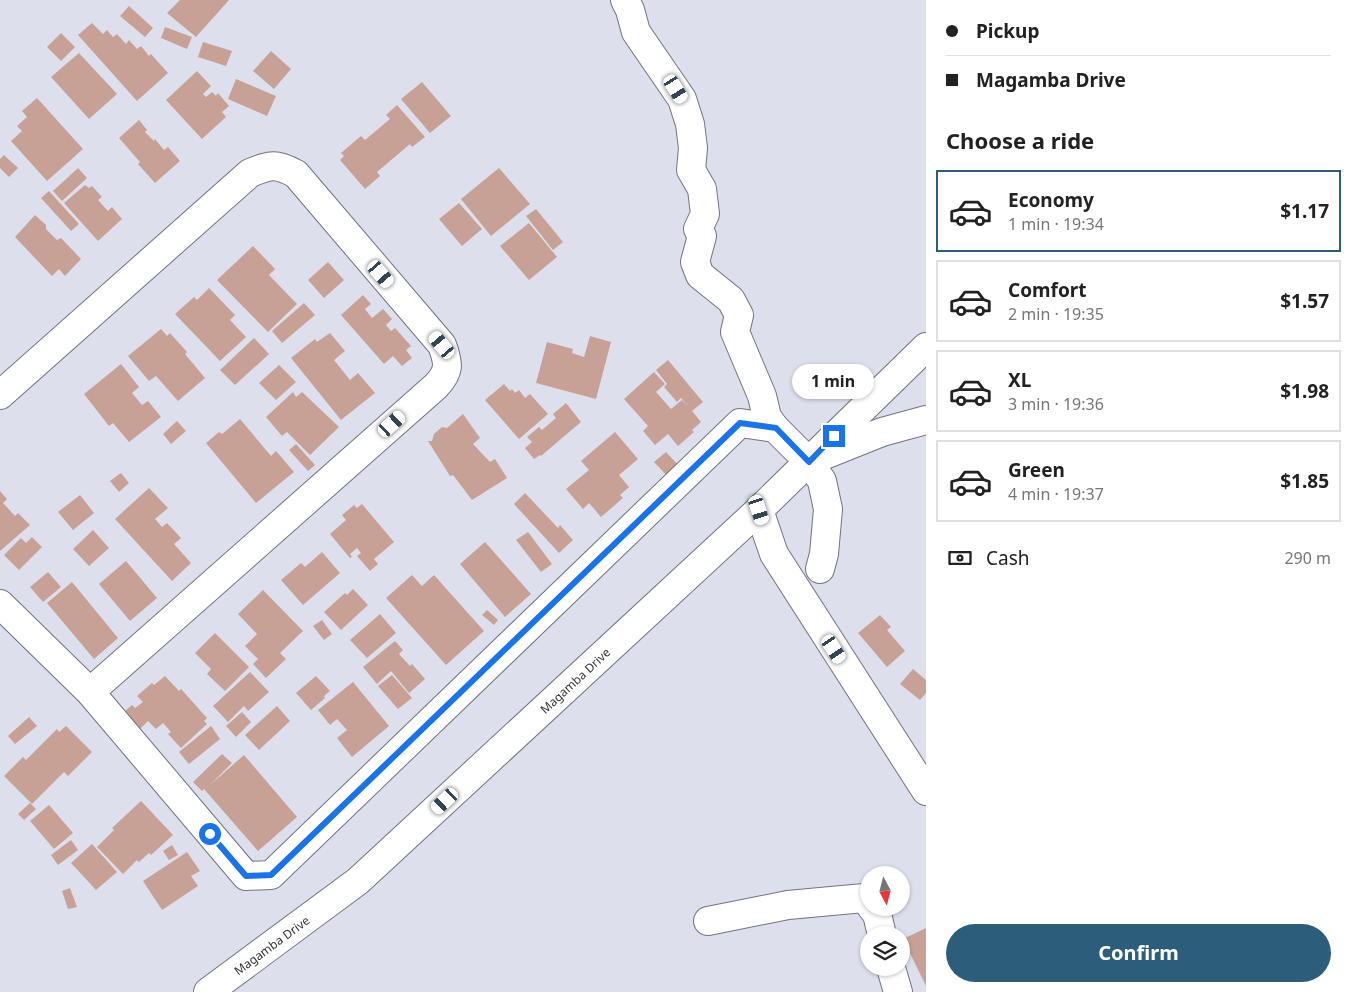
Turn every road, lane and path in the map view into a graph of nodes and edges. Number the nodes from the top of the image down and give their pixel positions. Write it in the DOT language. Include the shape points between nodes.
graph roads {
  1 [pos="625,0"];
  2 [pos="926,347"];
  3 [pos="0,395"];
  4 [pos="926,420"];
  5 [pos="776,428"];
  6 [pos="809,462"];
  7 [pos="759,510"];
  8 [pos="820,569"];
  9 [pos="0,604"];
  10 [pos="90,692"];
  11 [pos="926,791"];
  12 [pos="860,898"];
  13 [pos="708,921"];
  14 [pos="893,976"];
  15 [pos="208,992"];
  16 [pos="898,992"];
  1 -- 5 [label="street" via="636,32 682,99 690,124 691,170 702,189 705,214 698,229 702,236 695,262 700,275 731,300 739,315 734,332 762,396 767,417"];
  2 -- 6 [label="street, Magamba Drive"];
  3 -- 10 [label="street" via="250,173 269,166 282,167 296,174 442,345 448,362 445,376 436,386"];
  4 -- 6 [label="street" via="882,432"];
  5 -- 6 [label="street"];
  5 -- 10 [label="street" via="740,423 271,875 246,876"];
  6 -- 7 [label="street, Magamba Drive"];
  6 -- 8 [label="street" via="822,481 828,509"];
  7 -- 11 [label="street" via="774,554"];
  7 -- 15 [label="street, Magamba Drive" via="358,881"];
  9 -- 10 [label="street"];
  12 -- 13 [label="street" via="788,905"];
  14 -- 16 [label="street"];
}
